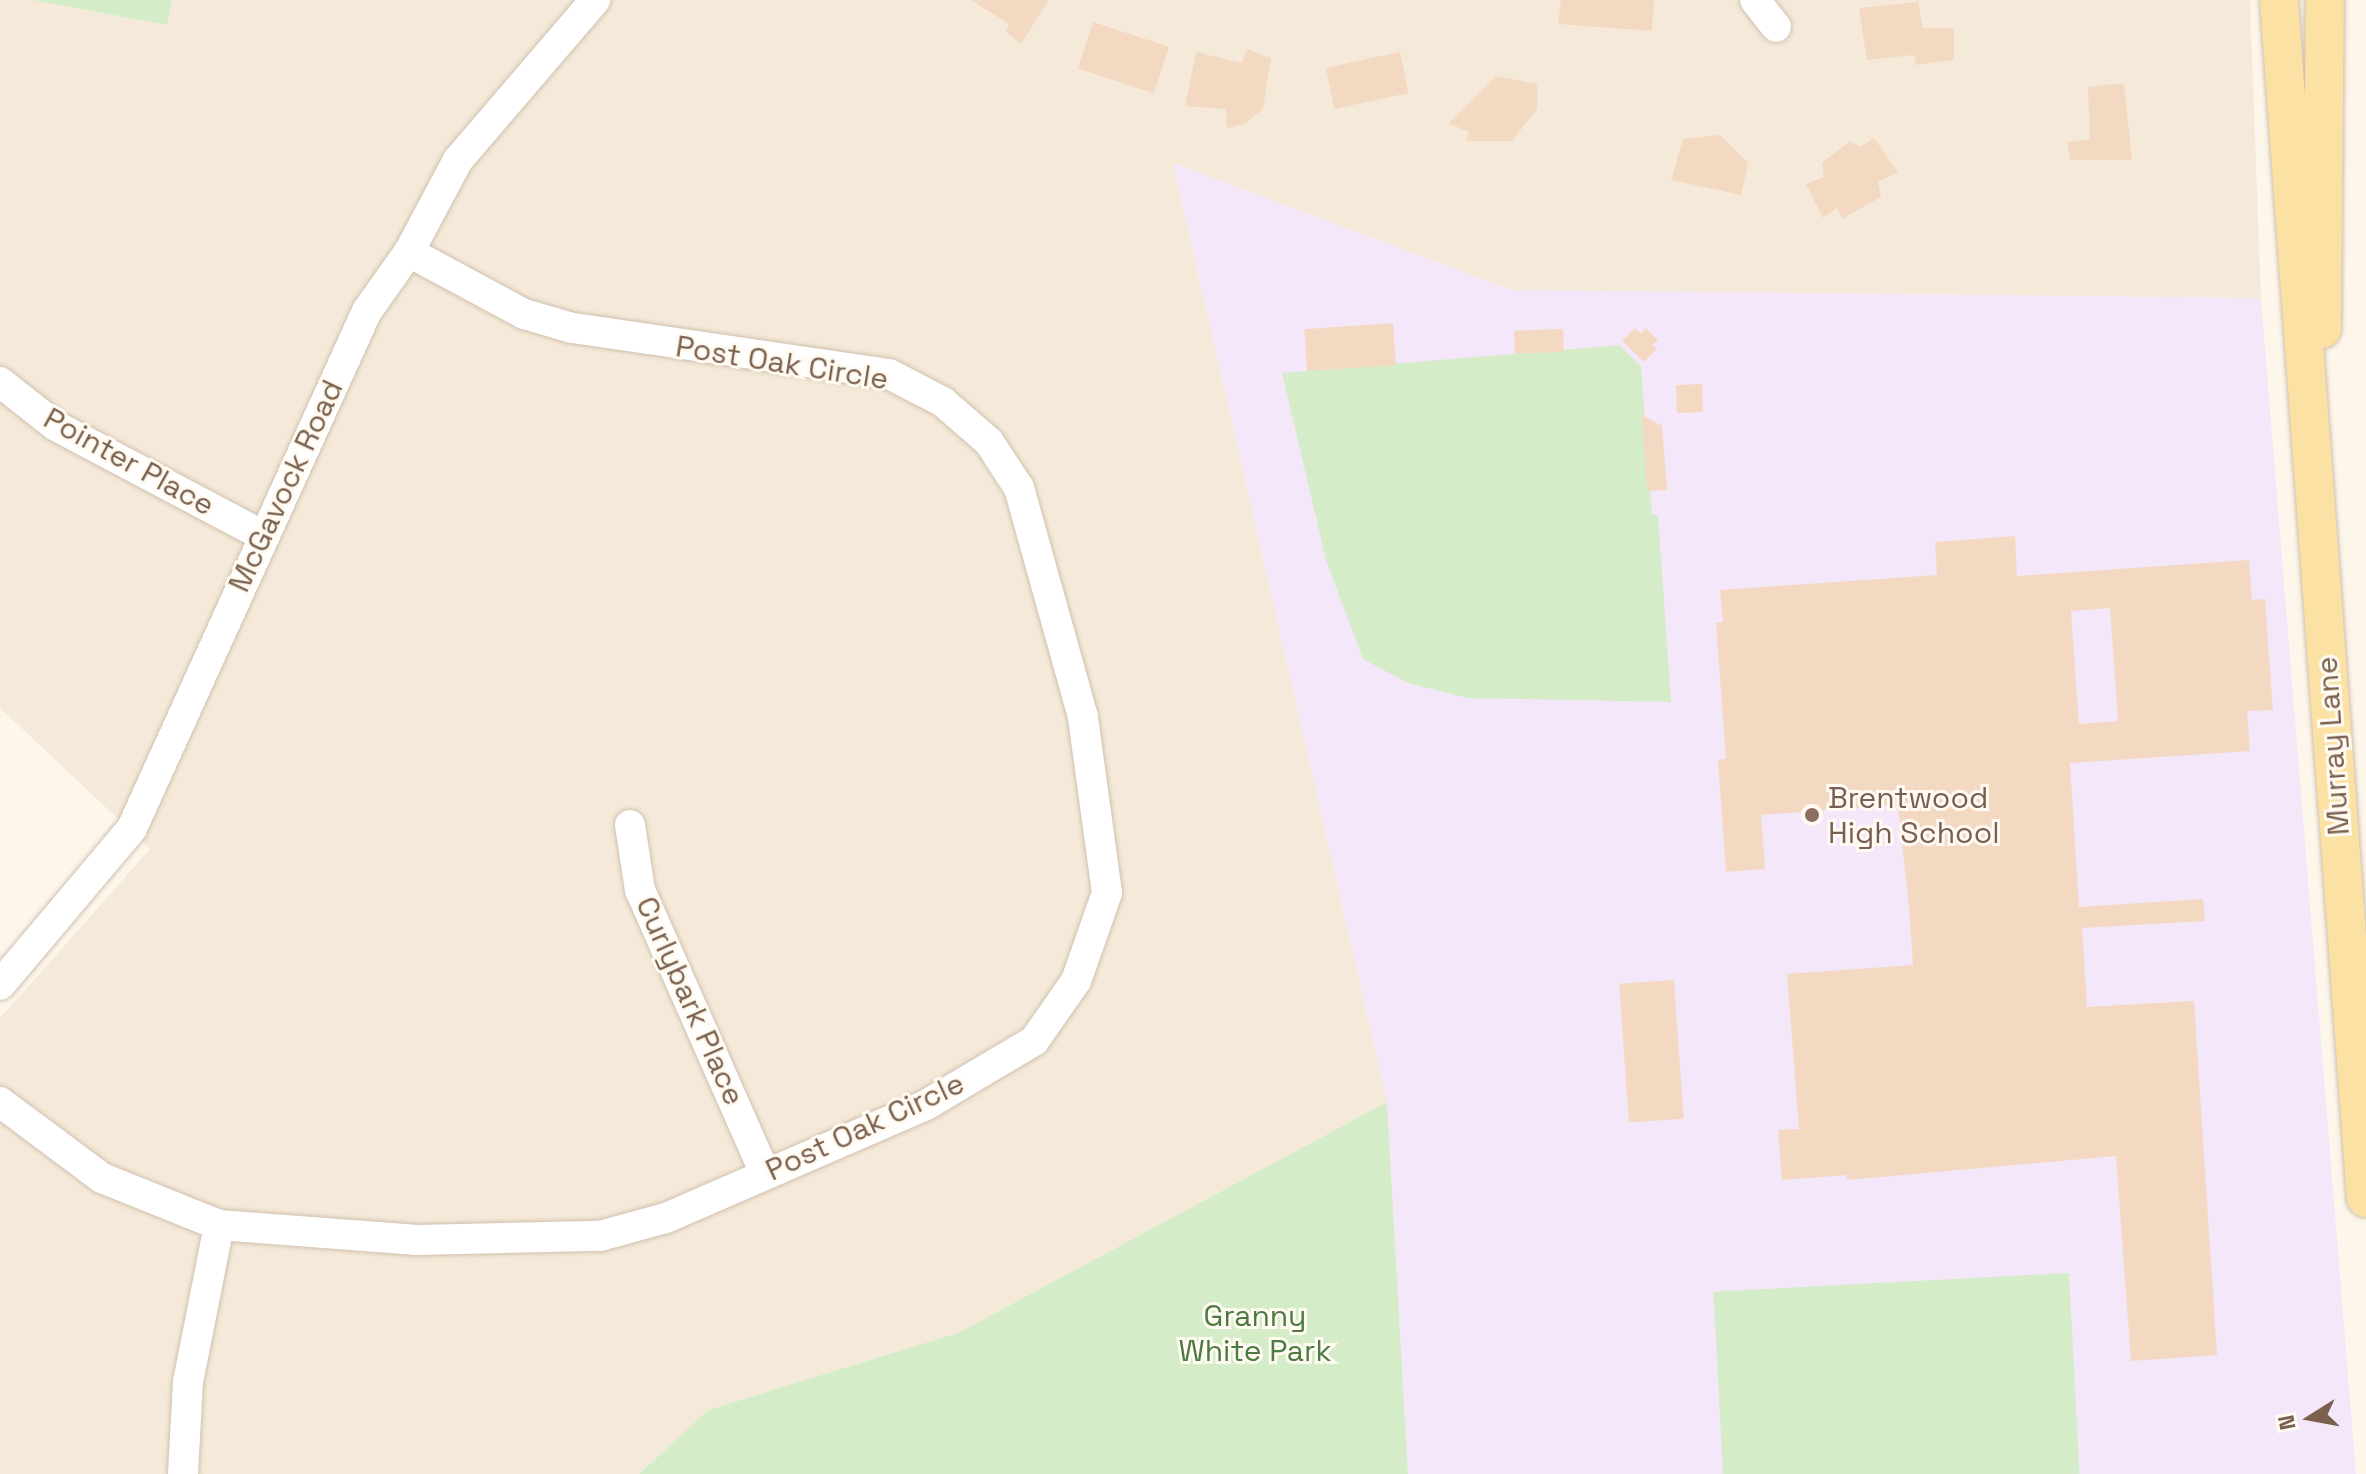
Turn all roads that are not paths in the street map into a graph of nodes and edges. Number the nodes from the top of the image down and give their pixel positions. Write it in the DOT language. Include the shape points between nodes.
graph roads {
  1 [pos="595,0"];
  2 [pos="1755,0"];
  3 [pos="2279,0"];
  4 [pos="2325,0"];
  5 [pos="1776,27"];
  6 [pos="409,252"];
  7 [pos="0,382"];
  8 [pos="2317,484"];
  9 [pos="262,535"];
  10 [pos="630,825"];
  11 [pos="0,985"];
  12 [pos="0,1102"];
  13 [pos="765,1173"];
  14 [pos="2366,1198"];
  15 [pos="219,1225"];
  16 [pos="183,1474"];
  1 -- 6 [label="street, McGavock Road" via="458,160"];
  2 -- 5 [label="street"];
  3 -- 8 [label="main road, Murray Lane" via="2287,166"];
  4 -- 8 [label="main road, Murray Lane"];
  6 -- 9 [label="street, McGavock Road" via="367,311"];
  6 -- 13 [label="street, Post Oak Circle" via="524,314 572,328 889,374 943,402 989,442 1019,488 1083,717 1107,893 1094,942 1076,981 1034,1041 926,1105"];
  7 -- 9 [label="street, Pointer Place" via="56,426"];
  8 -- 14 [label="main road, Murray Lane"];
  9 -- 11 [label="street, McGavock Road" via="132,828"];
  10 -- 13 [label="street, Curlybark Place" via="640,890"];
  12 -- 15 [label="street, Post Oak Circle" via="102,1178"];
  13 -- 15 [label="street, Post Oak Circle" via="666,1218 600,1236 417,1240"];
  15 -- 16 [label="street" via="188,1382"];
}
